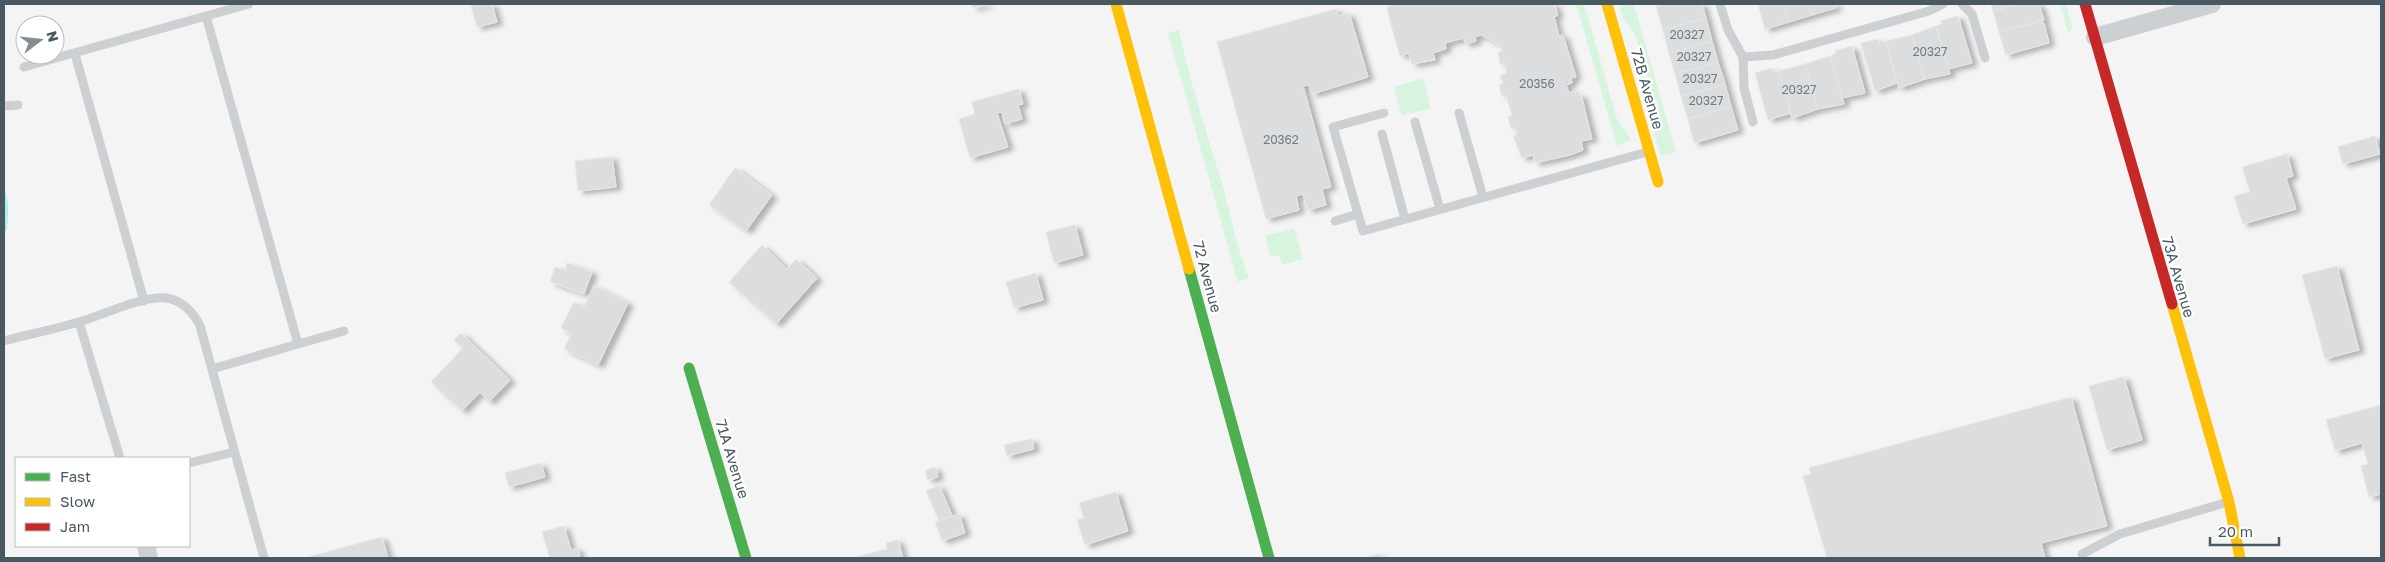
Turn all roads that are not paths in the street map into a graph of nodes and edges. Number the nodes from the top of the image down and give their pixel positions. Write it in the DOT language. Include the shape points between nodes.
graph roads {
  1 [pos="249,4"];
  2 [pos="1116,4"];
  3 [pos="1607,4"];
  4 [pos="1720,4"];
  5 [pos="1943,4"];
  6 [pos="1962,4"];
  7 [pos="2085,4"];
  8 [pos="2212,4"];
  9 [pos="206,16"];
  10 [pos="2095,37"];
  11 [pos="75,54"];
  12 [pos="1743,57"];
  13 [pos="1985,58"];
  14 [pos="24,67"];
  15 [pos="18,105"];
  16 [pos="4,106"];
  17 [pos="1384,113"];
  18 [pos="1459,113"];
  19 [pos="1415,122"];
  20 [pos="1753,122"];
  21 [pos="1382,134"];
  22 [pos="1649,151"];
  23 [pos="1658,182"];
  24 [pos="1483,197"];
  25 [pos="1440,209"];
  26 [pos="1358,214"];
  27 [pos="1405,219"];
  28 [pos="1335,221"];
  29 [pos="144,301"];
  30 [pos="79,322"];
  31 [pos="344,331"];
  32 [pos="4,341"];
  33 [pos="298,344"];
  34 [pos="689,368"];
  35 [pos="212,370"];
  36 [pos="234,452"];
  37 [pos="120,457"];
  38 [pos="190,463"];
  39 [pos="2228,502"];
  40 [pos="2082,554"];
  41 [pos="264,558"];
  42 [pos="746,558"];
  43 [pos="1270,558"];
  44 [pos="2240,558"];
  1 -- 9 [label="lane"];
  2 -- 43 [label="street, 72 Avenue"];
  3 -- 22 [label="street, 72B Avenue"];
  4 -- 12 [label="lane" via="1728,30"];
  5 -- 12 [label="lane" via="1930,11 1773,55"];
  6 -- 13 [label="lane" via="1972,14"];
  7 -- 10 [label="street, 73A Avenue"];
  8 -- 10 [label="street"];
  9 -- 11 [label="lane"];
  9 -- 33 [label="lane"];
  10 -- 39 [label="street, 73A Avenue"];
  11 -- 14 [label="lane"];
  11 -- 29 [label="lane"];
  12 -- 20 [label="lane" via="1744,88"];
  15 -- 16 [label="lane"];
  17 -- 26 [label="lane" via="1333,127"];
  18 -- 24 [label="lane"];
  19 -- 25 [label="lane"];
  21 -- 27 [label="lane"];
  22 -- 23 [label="street, 72B Avenue"];
  22 -- 24 [label="lane"];
  24 -- 25 [label="lane"];
  25 -- 27 [label="lane"];
  26 -- 27 [label="lane" via="1363,231"];
  26 -- 28 [label="lane"];
  29 -- 30 [label="lane"];
  29 -- 35 [label="lane" via="168,298 191,312 200,326"];
  30 -- 32 [label="lane"];
  30 -- 37 [label="lane"];
  31 -- 33 [label="lane"];
  33 -- 35 [label="lane"];
  34 -- 42 [label="street, 71A Avenue"];
  35 -- 36 [label="lane"];
  36 -- 38 [label="lane"];
  36 -- 41 [label="lane"];
  39 -- 40 [label="lane" via="2120,534"];
  39 -- 44 [label="street, 73A Avenue"];
}
